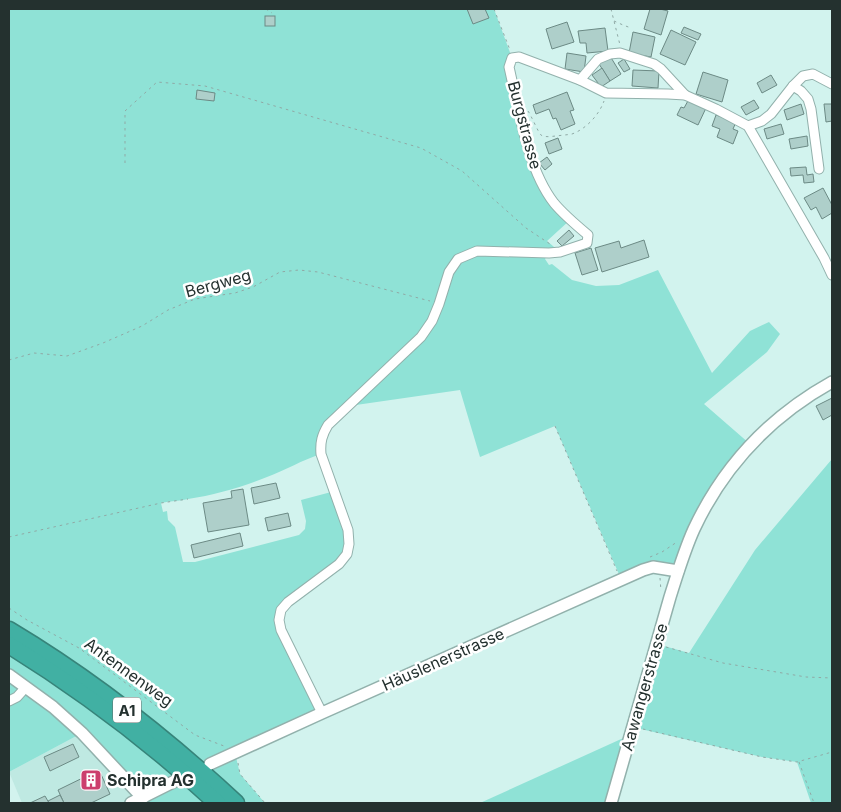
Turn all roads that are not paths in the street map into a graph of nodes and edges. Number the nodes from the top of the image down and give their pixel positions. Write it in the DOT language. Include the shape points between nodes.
graph roads {
  1 [pos="580,80"];
  2 [pos="832,84"];
  3 [pos="793,86"];
  4 [pos="684,95"];
  5 [pos="748,126"];
  6 [pos="819,169"];
  7 [pos="832,275"];
  8 [pos="832,382"];
  9 [pos="678,571"];
  10 [pos="9,630"];
  11 [pos="9,645"];
  12 [pos="9,675"];
  13 [pos="26,687"];
  14 [pos="9,701"];
  15 [pos="322,713"];
  16 [pos="210,764"];
  17 [pos="175,781"];
  18 [pos="148,800"];
  19 [pos="131,803"];
  20 [pos="217,803"];
  21 [pos="236,803"];
  22 [pos="611,803"];
  1 -- 4 [label="street, Burgstrasse" via="606,93"];
  1 -- 4 [label="street" via="598,59 620,53 654,64"];
  1 -- 15 [label="street, Burgstrasse" via="520,57 512,58 509,67 528,147 541,182 554,202 588,235 586,243 560,252 477,251 458,259 449,272 432,321 421,337 323,434 321,454 348,530 347,554 339,564 288,602 281,610 279,620"];
  2 -- 3 [label="street" via="813,74 802,76"];
  3 -- 5 [label="street" via="771,114"];
  3 -- 6 [label="street" via="808,99"];
  4 -- 5 [label="street, Burgstrasse"];
  5 -- 7 [label="street"];
  8 -- 9 [label="street, Aawangerstrasse" via="771,424 729,469 693,530"];
  9 -- 15 [label="street, Häuslenerstrasse" via="653,567 643,570"];
  9 -- 22 [label="street, Aawangerstrasse"];
  10 -- 21 [label="highway, A1" via="125,709"];
  11 -- 20 [label="highway, A1" via="108,712"];
  12 -- 13 [label="street"];
  13 -- 14 [label="street"];
  13 -- 18 [label="street" via="82,733"];
  15 -- 16 [label="street, Häuslenerstrasse"];
  17 -- 18 [label="street"];
  18 -- 19 [label="street"];
}
